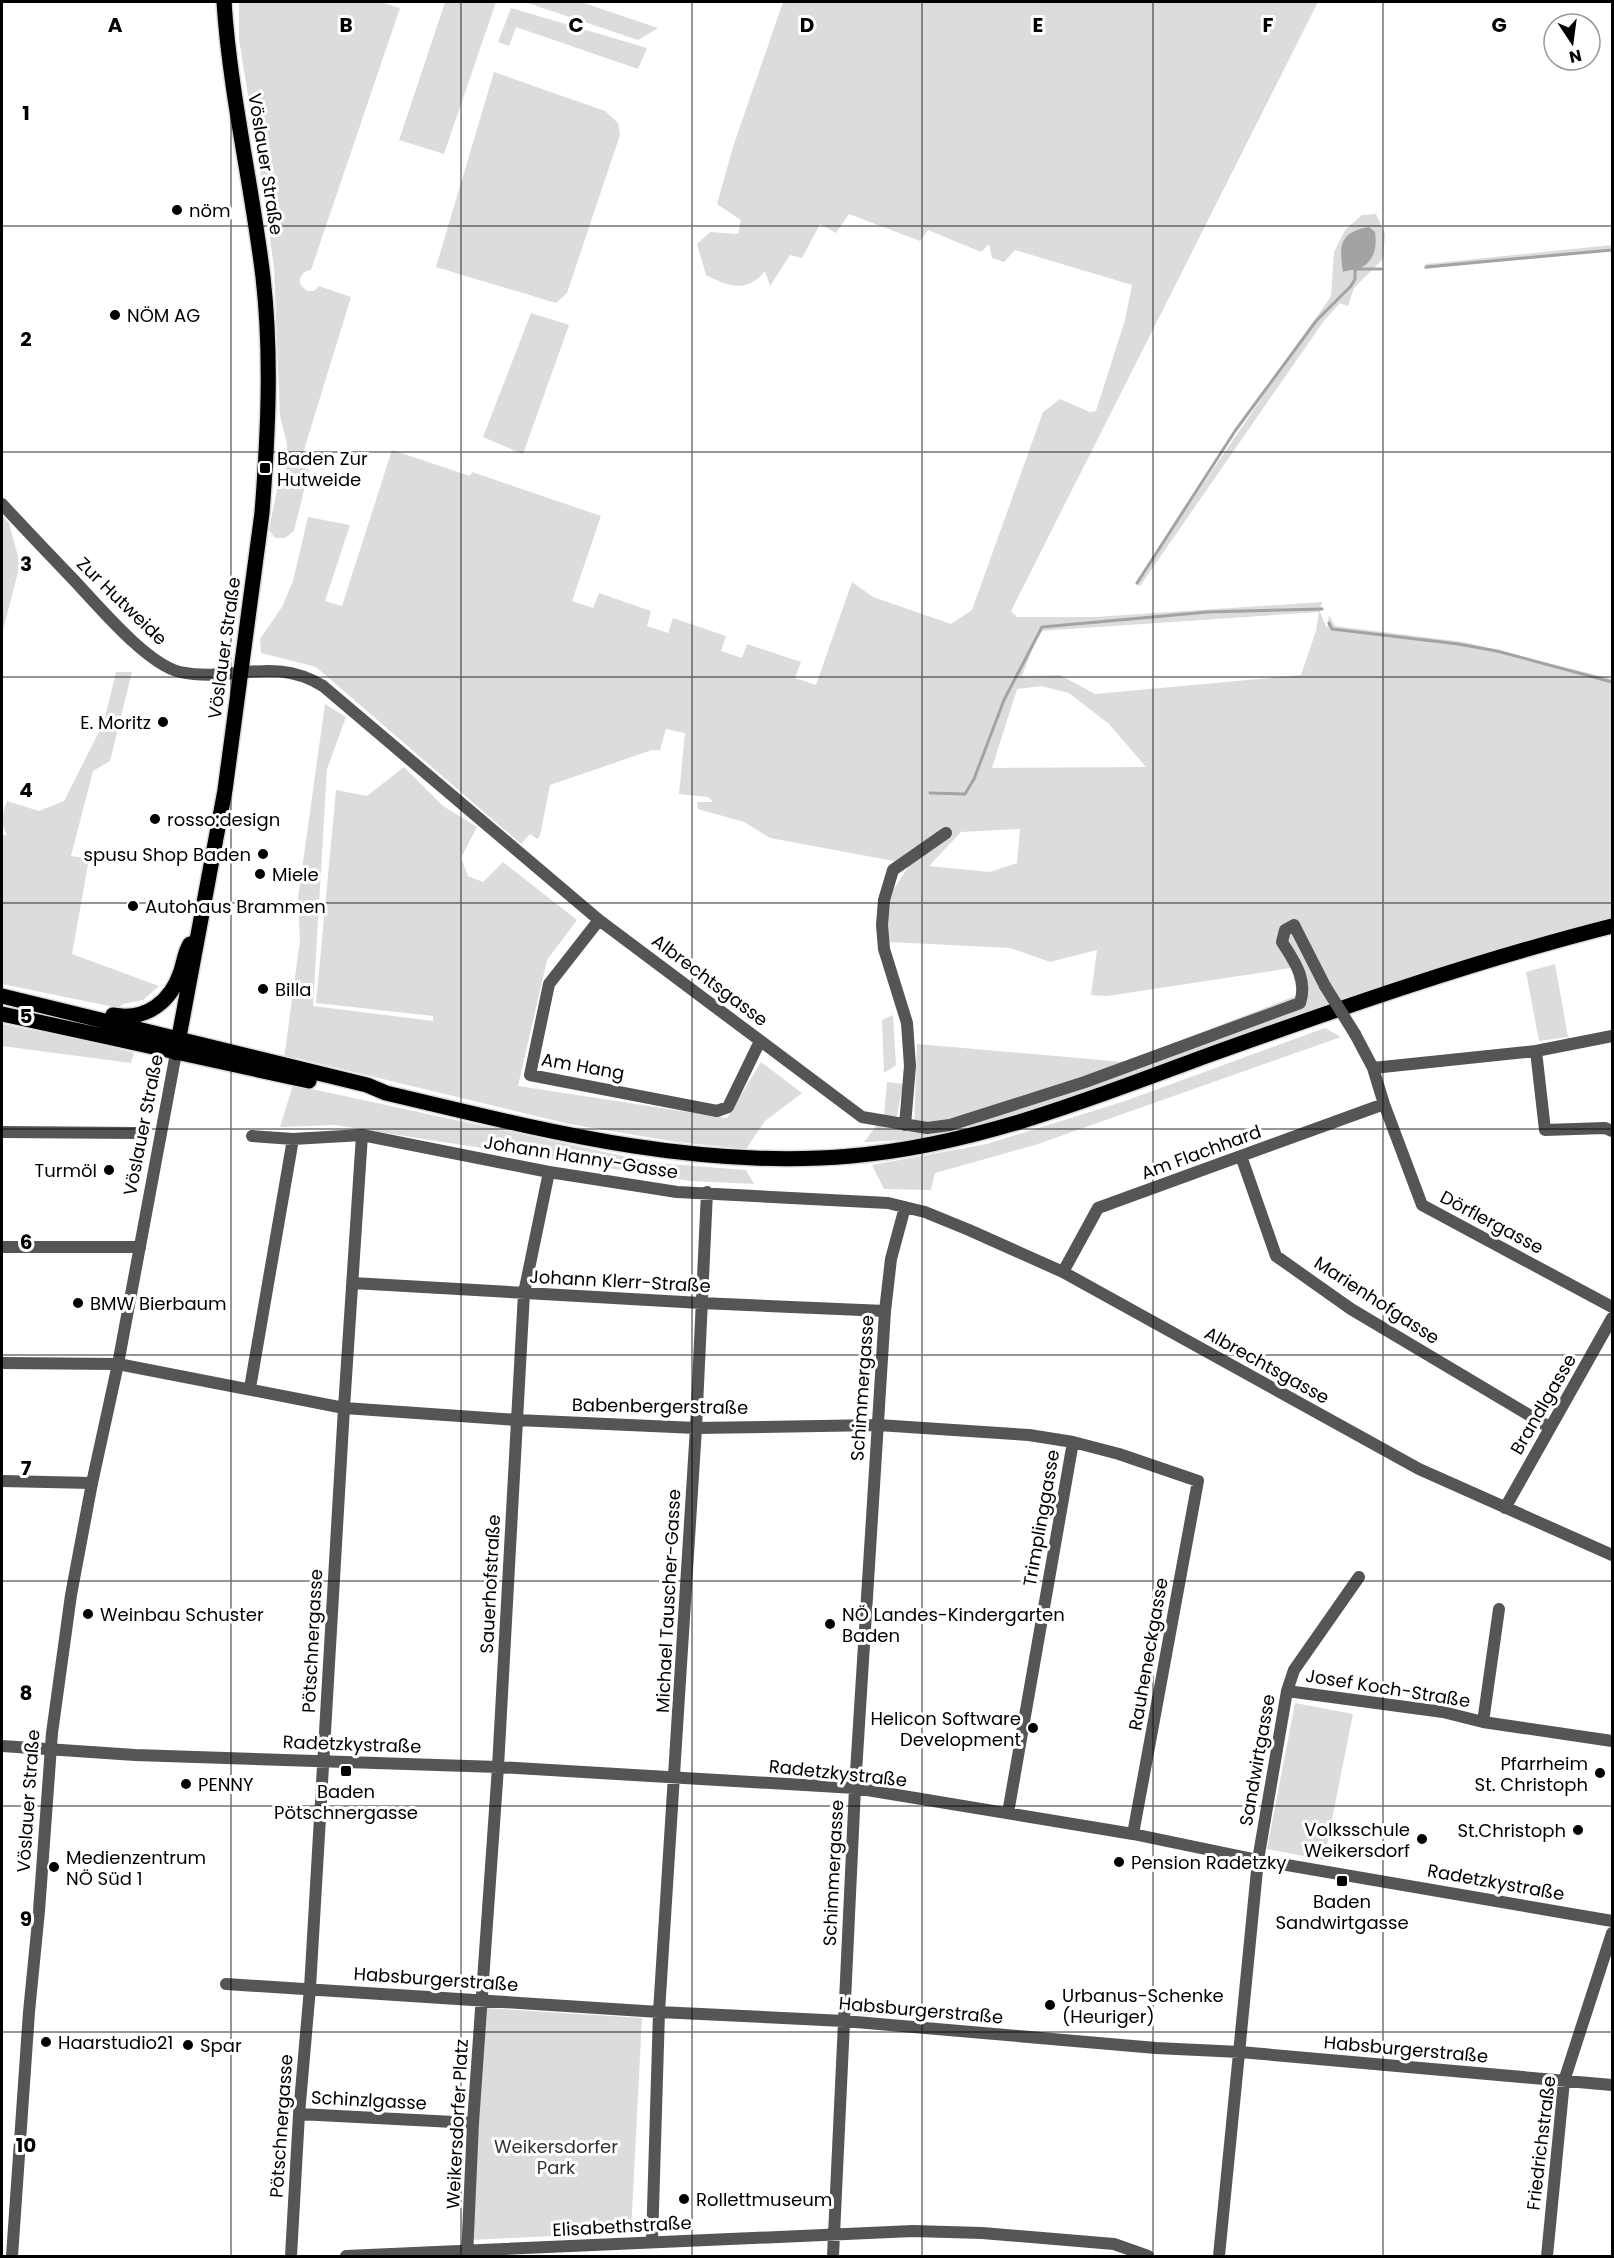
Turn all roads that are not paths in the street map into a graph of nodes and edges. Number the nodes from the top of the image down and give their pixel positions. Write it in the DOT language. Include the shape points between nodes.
graph roads {
  1 [pos="224,2"];
  2 [pos="2,504"];
  3 [pos="240,672"];
  4 [pos="946,833"];
  5 [pos="599,920"];
  6 [pos="1612,926"];
  7 [pos="200,928"];
  8 [pos="1325,986"];
  9 [pos="2,996"];
  10 [pos="43,1005"];
  11 [pos="2,1014"];
  12 [pos="1612,1036"];
  13 [pos="760,1041"];
  14 [pos="178,1046"];
  15 [pos="1536,1051"];
  16 [pos="1373,1068"];
  17 [pos="1384,1104"];
  18 [pos="905,1125"];
  19 [pos="1612,1131"];
  20 [pos="2,1132"];
  21 [pos="137,1133"];
  22 [pos="362,1135"];
  23 [pos="252,1136"];
  24 [pos="293,1139"];
  25 [pos="1241,1156"];
  26 [pos="549,1172"];
  27 [pos="707,1192"];
  28 [pos="905,1207"];
  29 [pos="140,1246"];
  30 [pos="2,1247"];
  31 [pos="1063,1272"];
  32 [pos="353,1283"];
  33 [pos="524,1293"];
  34 [pos="701,1303"];
  35 [pos="1612,1307"];
  36 [pos="885,1311"];
  37 [pos="1612,1318"];
  38 [pos="2,1363"];
  39 [pos="118,1364"];
  40 [pos="250,1388"];
  41 [pos="344,1408"];
  42 [pos="517,1420"];
  43 [pos="878,1425"];
  44 [pos="1549,1427"];
  45 [pos="696,1428"];
  46 [pos="1073,1442"];
  47 [pos="2,1481"];
  48 [pos="1198,1481"];
  49 [pos="92,1483"];
  50 [pos="1505,1508"];
  51 [pos="1612,1555"];
  52 [pos="1359,1577"];
  53 [pos="1499,1609"];
  54 [pos="1287,1691"];
  55 [pos="1483,1722"];
  56 [pos="1612,1741"];
  57 [pos="2,1746"];
  58 [pos="51,1749"];
  59 [pos="323,1761"];
  60 [pos="498,1767"];
  61 [pos="675,1778"];
  62 [pos="855,1788"];
  63 [pos="1008,1813"];
  64 [pos="1133,1834"];
  65 [pos="1258,1860"];
  66 [pos="1612,1921"];
  67 [pos="1612,1934"];
  68 [pos="226,1984"];
  69 [pos="310,1988"];
  70 [pos="483,2000"];
  71 [pos="659,2012"];
  72 [pos="844,2021"];
  73 [pos="1240,2052"];
  74 [pos="1564,2081"];
  75 [pos="1612,2085"];
  76 [pos="298,2114"];
  77 [pos="473,2124"];
  78 [pos="836,2234"];
  79 [pos="652,2242"];
  80 [pos="467,2254"];
  81 [pos="12,2256"];
  82 [pos="291,2256"];
  83 [pos="346,2256"];
  84 [pos="833,2256"];
  85 [pos="1148,2256"];
  86 [pos="1219,2256"];
  87 [pos="1547,2256"];
  1 -- 3 [label="main road, Vöslauer Straße" via="262,268 268,344 262,513"];
  2 -- 3 [label="street, Zur Hutweide" via="124,633 162,665 218,676"];
  3 -- 5 [label="street, Albrechtsgasse" via="279,670 306,676 322,686"];
  3 -- 7 [label="main road, Vöslauer Straße" via="225,790"];
  4 -- 18 [label="street" via="893,870 884,900 884,949 906,1023 910,1066"];
  5 -- 13 [label="street, Albrechtsgasse"];
  5 -- 13 [label="street, Am Hang" via="549,984 530,1075 717,1111 728,1107"];
  6 -- 14 [label="main road" via="1370,998 1034,1119 966,1137 851,1156 780,1159 672,1152 557,1132 386,1093 367,1085"];
  7 -- 10 [label="main road" via="187,949 174,988 153,1010 122,1017"];
  7 -- 14 [label="main road, Vöslauer Straße"];
  8 -- 16 [label="street, Dörflergasse, bridge"];
  8 -- 18 [label="street, Albrechtsgasse" via="1294,925 1285,930 1282,942 1298,968 1304,990 1300,1003 1012,1106 950,1125"];
  9 -- 10 [label="main road"];
  10 -- 14 [label="main road"];
  11 -- 14 [label="main road"];
  12 -- 15 [label="street"];
  13 -- 18 [label="street, Albrechtsgasse" via="862,1118"];
  14 -- 29 [label="street, Vöslauer Straße"];
  15 -- 16 [label="street"];
  15 -- 19 [label="street" via="1545,1130"];
  16 -- 17 [label="street, Dörflergasse"];
  17 -- 25 [label="street, Am Flachhard"];
  17 -- 35 [label="street, Dörflergasse" via="1422,1205"];
  20 -- 21 [label="street"];
  22 -- 24 [label="street, Johann Hanny-Gasse"];
  22 -- 26 [label="street, Johann Hanny-Gasse"];
  22 -- 32 [label="street, Pötschnergasse"];
  23 -- 24 [label="street, Johann Hanny-Gasse"];
  24 -- 40 [label="street"];
  25 -- 31 [label="street, Am Flachhard" via="1098,1208"];
  25 -- 44 [label="street, Marienhofgasse" via="1276,1256 1351,1309"];
  26 -- 27 [label="street, Johann Hanny-Gasse" via="677,1192"];
  26 -- 33 [label="street, Sauerhofstraße"];
  27 -- 28 [label="street, Johann Hanny-Gasse"];
  27 -- 34 [label="street, Michael Tauscher-Gasse"];
  28 -- 31 [label="street, Albrechtsgasse" via="969,1230"];
  28 -- 36 [label="street, Schimmergasse" via="891,1259"];
  29 -- 30 [label="street"];
  29 -- 39 [label="street, Vöslauer Straße"];
  31 -- 50 [label="street, Albrechtsgasse" via="1419,1469"];
  32 -- 33 [label="street, Johann Klerr-Straße"];
  32 -- 41 [label="street, Pötschnergasse"];
  33 -- 34 [label="street, Johann Klerr-Straße"];
  33 -- 42 [label="street, Sauerhofstraße"];
  34 -- 36 [label="street, Johann Klerr-Straße"];
  34 -- 45 [label="street, Michael Tauscher-Gasse"];
  36 -- 43 [label="street, Schimmergasse"];
  37 -- 44 [label="street, Brandlgasse"];
  38 -- 39 [label="street, Babenbergerstraße"];
  39 -- 40 [label="street, Babenbergerstraße"];
  39 -- 49 [label="street, Vöslauer Straße"];
  40 -- 41 [label="street, Babenbergerstraße"];
  41 -- 42 [label="street, Babenbergerstraße"];
  41 -- 59 [label="street, Pötschnergasse"];
  42 -- 45 [label="street, Babenbergerstraße"];
  42 -- 60 [label="street, Sauerhofstraße"];
  43 -- 45 [label="street, Babenbergerstraße"];
  43 -- 46 [label="street, Babenbergerstraße" via="1029,1435"];
  43 -- 62 [label="street, Schimmergasse"];
  44 -- 50 [label="street, Brandlgasse"];
  45 -- 61 [label="street, Michael Tauscher-Gasse"];
  46 -- 48 [label="street, Babenbergerstraße"];
  46 -- 63 [label="street, Trimplinggasse"];
  47 -- 49 [label="street"];
  48 -- 64 [label="street, Rauheneckgasse"];
  49 -- 58 [label="street, Vöslauer Straße" via="71,1594"];
  50 -- 51 [label="street, Albrechtsgasse"];
  52 -- 54 [label="street, Sandwirtgasse" via="1294,1670"];
  53 -- 55 [label="street, Josef Koch-Straße"];
  54 -- 55 [label="street, Josef Koch-Straße" via="1443,1712"];
  54 -- 65 [label="street, Sandwirtgasse"];
  55 -- 56 [label="street, Josef Koch-Straße"];
  57 -- 58 [label="street, Radetzkystraße"];
  58 -- 59 [label="street, Radetzkystraße"];
  58 -- 81 [label="street, Vöslauer Straße"];
  59 -- 60 [label="street, Radetzkystraße"];
  59 -- 69 [label="street, Pötschnergasse"];
  60 -- 61 [label="street, Radetzkystraße"];
  60 -- 70 [label="street, Sauerhofstraße"];
  61 -- 62 [label="street, Radetzkystraße"];
  61 -- 71 [label="street, Michael Tauscher-Gasse"];
  62 -- 63 [label="street, Radetzkystraße"];
  62 -- 72 [label="street, Schimmergasse"];
  63 -- 64 [label="street, Radetzkystraße"];
  64 -- 65 [label="street, Radetzkystraße"];
  65 -- 66 [label="street, Radetzkystraße"];
  65 -- 73 [label="street, Sandwirtgasse"];
  67 -- 74 [label="street, Friedrichstraße"];
  68 -- 69 [label="street, Habsburgerstraße"];
  69 -- 70 [label="street, Habsburgerstraße"];
  69 -- 76 [label="street, Pötschnergasse"];
  70 -- 71 [label="street, Habsburgerstraße"];
  70 -- 77 [label="street, Weikersdorfer Platz"];
  71 -- 72 [label="street, Habsburgerstraße"];
  71 -- 79 [label="street"];
  72 -- 73 [label="street, Habsburgerstraße"];
  72 -- 78 [label="street, Schimmergasse"];
  73 -- 74 [label="street, Habsburgerstraße"];
  73 -- 86 [label="street, Sandwirtgasse"];
  74 -- 75 [label="street, Habsburgerstraße"];
  74 -- 87 [label="street, Friedrichstraße"];
  76 -- 77 [label="street, Schinzlgasse"];
  76 -- 82 [label="street, Pötschnergasse"];
  77 -- 80 [label="street, Weikersdorfer Platz"];
  78 -- 79 [label="street, Elisabethstraße"];
  78 -- 84 [label="street, Schimmergasse"];
  78 -- 85 [label="street, Elisabethstraße" via="982,2233 1114,2244"];
  79 -- 80 [label="street, Elisabethstraße"];
  80 -- 83 [label="street, Elisabethstraße"];
}
